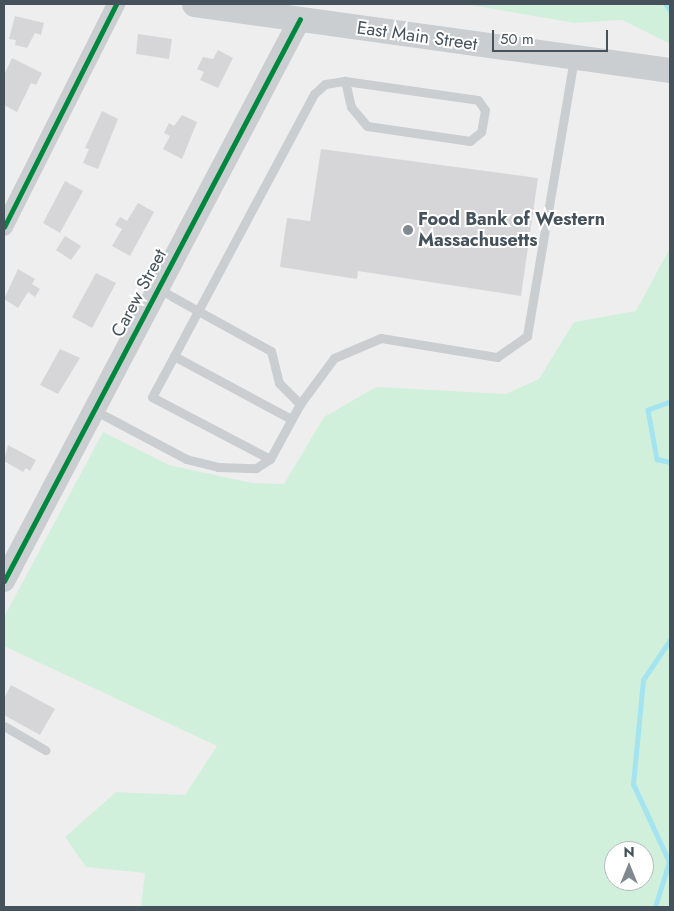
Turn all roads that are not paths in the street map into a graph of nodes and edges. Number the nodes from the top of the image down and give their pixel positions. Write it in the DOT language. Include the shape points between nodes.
graph roads {
  1 [pos="116,4"];
  2 [pos="194,4"];
  3 [pos="300,19"];
  4 [pos="574,59"];
  5 [pos="670,70"];
  6 [pos="345,82"];
  7 [pos="4,227"];
  8 [pos="158,288"];
  9 [pos="174,356"];
  10 [pos="300,404"];
  11 [pos="94,409"];
  12 [pos="291,420"];
  13 [pos="270,458"];
  14 [pos="4,581"];
  15 [pos="4,726"];
  16 [pos="45,750"];
  1 -- 7 [label="street"];
  2 -- 3 [label="main road, East Main Street"];
  3 -- 4 [label="main road, East Main Street"];
  3 -- 8 [label="street, Carew Street"];
  4 -- 5 [label="main road, East Main Street"];
  4 -- 10 [label="lane" via="527,336 497,357 381,338 334,358"];
  6 -- 6 [label="lane" via="478,100 484,110 481,132 470,141 367,126 351,108"];
  6 -- 9 [label="lane" via="325,84 314,94"];
  8 -- 10 [label="lane" via="271,351 279,383"];
  8 -- 11 [label="street, Carew Street"];
  9 -- 12 [label="lane"];
  9 -- 13 [label="lane" via="152,397"];
  10 -- 12 [label="lane"];
  11 -- 13 [label="lane" via="186,459 218,467 256,468"];
  11 -- 14 [label="street, Carew Street"];
  12 -- 13 [label="lane"];
  15 -- 16 [label="lane"];
}
